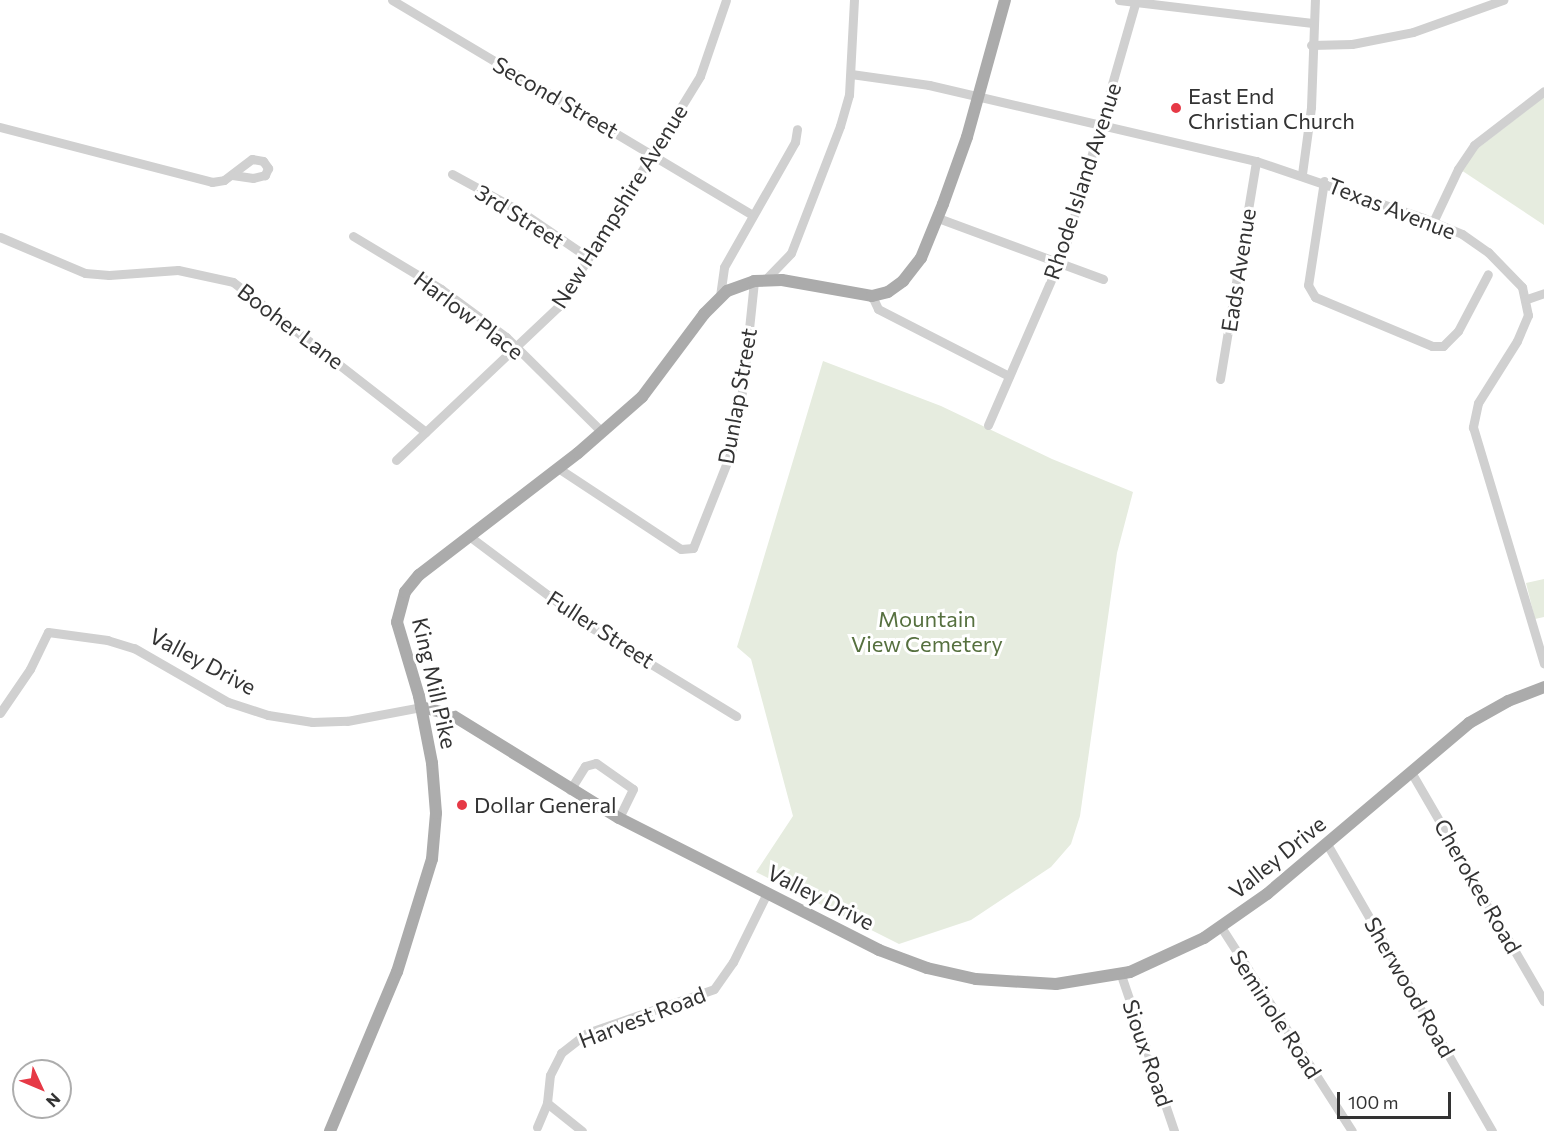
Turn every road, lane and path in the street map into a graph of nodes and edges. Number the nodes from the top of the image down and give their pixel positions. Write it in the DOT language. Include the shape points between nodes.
graph roads {
  1 [pos="392,0"];
  2 [pos="726,0"];
  3 [pos="854,0"];
  4 [pos="1005,0"];
  5 [pos="1119,0"];
  6 [pos="1315,0"];
  7 [pos="1503,0"];
  8 [pos="1136,1"];
  9 [pos="1313,23"];
  10 [pos="1311,45"];
  11 [pos="851,74"];
  12 [pos="1544,91"];
  13 [pos="979,96"];
  14 [pos="1102,126"];
  15 [pos="0,127"];
  16 [pos="797,129"];
  17 [pos="651,154"];
  18 [pos="1256,161"];
  19 [pos="452,174"];
  20 [pos="1302,174"];
  21 [pos="232,175"];
  22 [pos="1324,181"];
  23 [pos="751,214"];
  24 [pos="938,218"];
  25 [pos="1433,222"];
  26 [pos="353,236"];
  27 [pos="0,237"];
  28 [pos="589,258"];
  29 [pos="1059,262"];
  30 [pos="1488,274"];
  31 [pos="1103,279"];
  32 [pos="760,280"];
  33 [pos="1544,292"];
  34 [pos="720,296"];
  35 [pos="872,296"];
  36 [pos="1527,298"];
  37 [pos="518,347"];
  38 [pos="1009,376"];
  39 [pos="1221,379"];
  40 [pos="988,425"];
  41 [pos="426,432"];
  42 [pos="602,432"];
  43 [pos="396,460"];
  44 [pos="558,468"];
  45 [pos="469,536"];
  46 [pos="1544,664"];
  47 [pos="1544,687"];
  48 [pos="422,707"];
  49 [pos="0,713"];
  50 [pos="736,716"];
  51 [pos="1411,772"];
  52 [pos="570,790"];
  53 [pos="619,818"];
  54 [pos="1327,844"];
  55 [pos="767,893"];
  56 [pos="1221,927"];
  57 [pos="1121,975"];
  58 [pos="1544,1001"];
  59 [pos="547,1103"];
  60 [pos="537,1127"];
  61 [pos="330,1131"];
  62 [pos="582,1131"];
  63 [pos="1174,1131"];
  64 [pos="1352,1131"];
  65 [pos="1492,1131"];
  1 -- 17 [label="street, Second Street"];
  2 -- 17 [label="street, New Hampshire Avenue" via="702,72"];
  3 -- 11 [label="street"];
  4 -- 13 [label="main road"];
  5 -- 8 [label="street"];
  6 -- 9 [label="street"];
  7 -- 10 [label="street" via="1434,26 1378,40"];
  8 -- 9 [label="street"];
  8 -- 14 [label="street, Rhode Island Avenue"];
  9 -- 10 [label="street"];
  10 -- 20 [label="street" via="1311,107"];
  11 -- 13 [label="street, Texas Avenue"];
  11 -- 32 [label="street" via="840,126 800,234 786,261"];
  12 -- 25 [label="street" via="1474,145"];
  13 -- 14 [label="street, Texas Avenue"];
  13 -- 24 [label="main road"];
  14 -- 18 [label="street, Texas Avenue"];
  14 -- 29 [label="street, Rhode Island Avenue"];
  15 -- 21 [label="street" via="204,181 218,182"];
  16 -- 23 [label="street" via="795,142"];
  17 -- 23 [label="street, Second Street"];
  17 -- 28 [label="street, New Hampshire Avenue"];
  18 -- 20 [label="street, Texas Avenue"];
  18 -- 39 [label="street, Eads Avenue"];
  19 -- 28 [label="street, 3rd Street" via="520,211"];
  20 -- 22 [label="street, Texas Avenue"];
  22 -- 25 [label="street, Texas Avenue"];
  22 -- 30 [label="street" via="1308,285 1315,297 1432,346 1443,346 1458,331"];
  23 -- 34 [label="street" via="724,267"];
  24 -- 29 [label="street"];
  24 -- 35 [label="main road" via="912,270 895,288"];
  25 -- 36 [label="street, Texas Avenue" via="1462,234 1488,252 1517,280"];
  26 -- 37 [label="street, Harlow Place" via="441,289"];
  27 -- 41 [label="street, Booher Lane" via="85,273 178,270 233,282"];
  28 -- 37 [label="street, New Hampshire Avenue" via="558,307"];
  29 -- 31 [label="street"];
  29 -- 38 [label="street, Rhode Island Avenue"];
  32 -- 34 [label="main road, King Mill Pike"];
  32 -- 35 [label="main road" via="802,282"];
  32 -- 44 [label="street, Dunlap Street" via="733,444 698,542 689,550 681,549"];
  33 -- 36 [label="street"];
  34 -- 42 [label="main road, King Mill Pike" via="654,384"];
  35 -- 38 [label="street" via="878,309"];
  36 -- 46 [label="street" via="1526,323 1478,403 1473,427"];
  37 -- 41 [label="street, New Hampshire Avenue"];
  37 -- 42 [label="street, Harlow Place"];
  38 -- 40 [label="street, Rhode Island Avenue"];
  41 -- 43 [label="street, New Hampshire Avenue"];
  42 -- 44 [label="main road, King Mill Pike"];
  44 -- 45 [label="main road, King Mill Pike"];
  45 -- 48 [label="main road, King Mill Pike" via="411,584 398,609 399,633"];
  45 -- 50 [label="street, Fuller Street" via="592,628"];
  47 -- 51 [label="main road, Valley Drive" via="1469,723"];
  48 -- 49 [label="street, Valley Drive" via="347,721 312,722 268,715 228,702 134,648 48,632 30,669"];
  48 -- 52 [label="main road, Valley Drive" via="452,715"];
  48 -- 61 [label="main road, King Mill Pike" via="436,813 428,876 394,981"];
  51 -- 54 [label="main road, Valley Drive"];
  51 -- 58 [label="street, Cherokee Road"];
  52 -- 53 [label="main road, Valley Drive"];
  52 -- 53 [label="street" via="588,763 604,768 633,789"];
  53 -- 55 [label="main road, Valley Drive"];
  54 -- 56 [label="main road, Valley Drive"];
  54 -- 65 [label="street, Sherwood Road"];
  55 -- 57 [label="main road, Valley Drive" via="879,950 945,973 1002,982 1056,984"];
  55 -- 59 [label="street, Harvest Road" via="733,962 714,989 574,1040 561,1053 550,1076"];
  56 -- 57 [label="main road, Valley Drive" via="1170,957"];
  56 -- 64 [label="street, Seminole Road"];
  57 -- 63 [label="street, Sioux Road"];
  59 -- 60 [label="street, Harvest Road"];
  59 -- 62 [label="street"];
}
